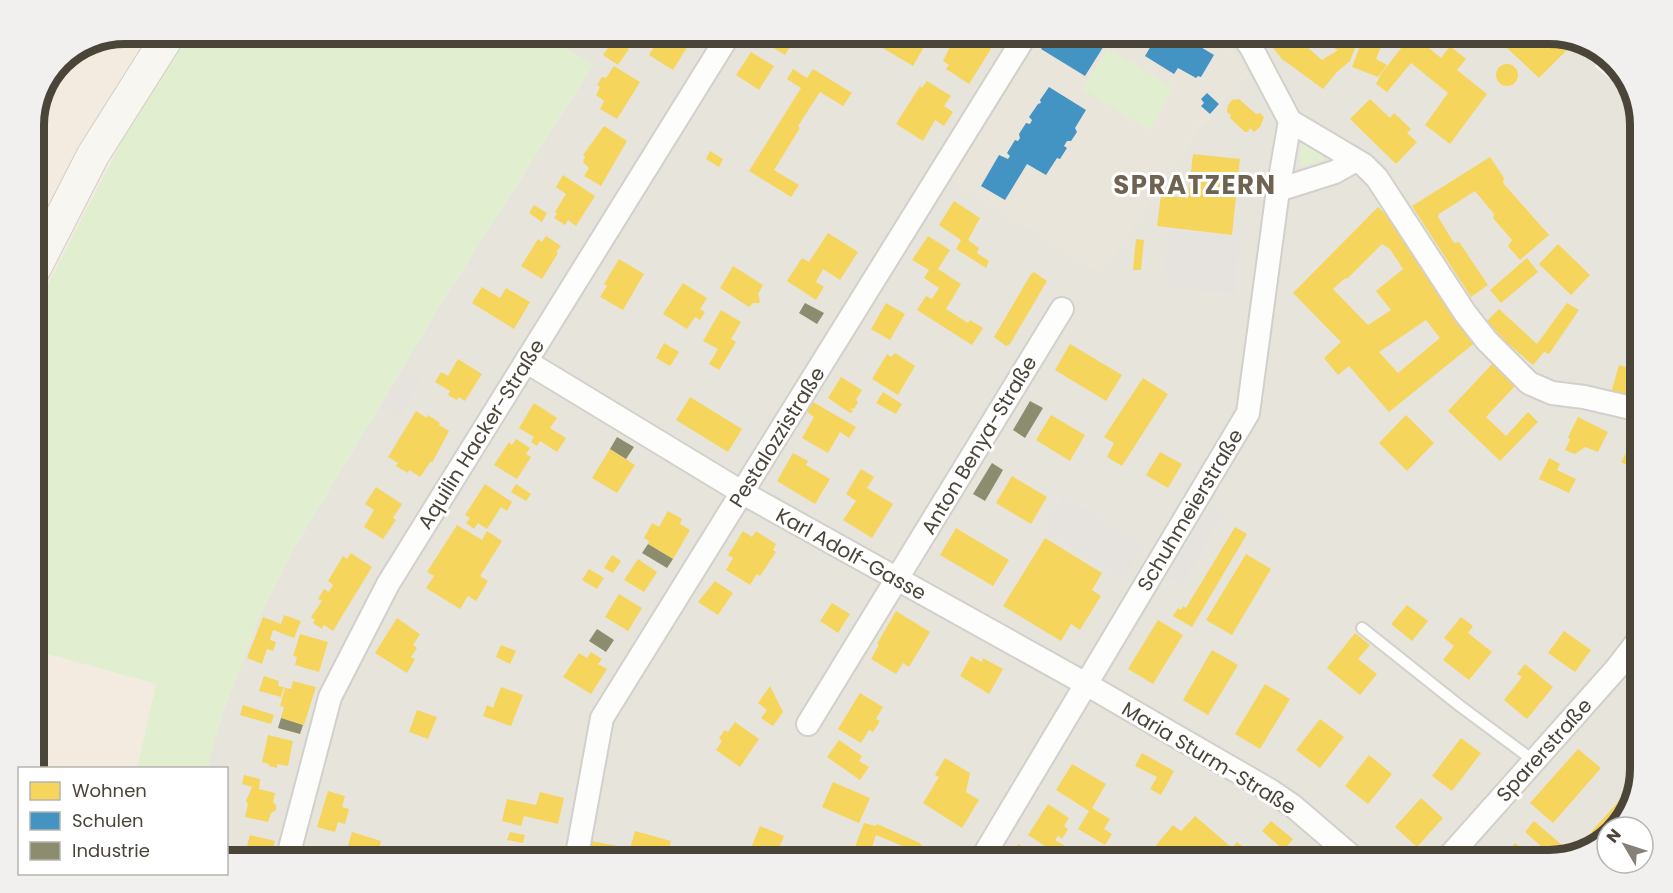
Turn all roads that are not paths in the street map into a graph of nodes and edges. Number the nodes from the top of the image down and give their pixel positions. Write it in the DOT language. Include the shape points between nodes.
graph roads {
  1 [pos="163,44"];
  2 [pos="723,44"];
  3 [pos="1020,44"];
  4 [pos="1249,44"];
  5 [pos="1290,122"];
  6 [pos="1356,160"];
  7 [pos="1278,190"];
  8 [pos="44,251"];
  9 [pos="1062,309"];
  10 [pos="527,362"];
  11 [pos="1629,408"];
  12 [pos="743,493"];
  13 [pos="897,580"];
  14 [pos="1362,628"];
  15 [pos="1630,651"];
  16 [pos="1086,684"];
  17 [pos="808,724"];
  18 [pos="1534,760"];
  19 [pos="290,850"];
  20 [pos="578,850"];
  21 [pos="987,850"];
  22 [pos="1344,850"];
  23 [pos="1455,850"];
  1 -- 8 [label="main road" via="93,155"];
  2 -- 10 [label="street, Aquilin Hacker-Straße"];
  3 -- 12 [label="street, Pestalozzistraße"];
  4 -- 5 [label="street"];
  5 -- 6 [label="street"];
  5 -- 7 [label="street, Schuhmeierstraße"];
  6 -- 7 [label="street" via="1335,172"];
  6 -- 11 [label="street" via="1377,178 1465,313 1512,368 1529,383 1552,393"];
  7 -- 16 [label="street, Schuhmeierstraße" via="1248,413"];
  9 -- 13 [label="street, Anton Benya-Straße"];
  10 -- 12 [label="street, Karl Adolf-Gasse"];
  10 -- 19 [label="street, Aquilin Hacker-Straße" via="388,584 330,697"];
  12 -- 13 [label="street, Karl Adolf-Gasse"];
  12 -- 20 [label="street, Pestalozzistraße" via="602,718"];
  13 -- 16 [label="street, Karl Adolf-Gasse"];
  13 -- 17 [label="street, Anton Benya-Straße"];
  14 -- 18 [label="lane"];
  15 -- 18 [label="street, Sparerstraße"];
  16 -- 21 [label="street, Schuhmeierstraße"];
  16 -- 22 [label="street, Maria Sturm-Straße" via="1271,790"];
  18 -- 23 [label="street, Sparerstraße"];
}
